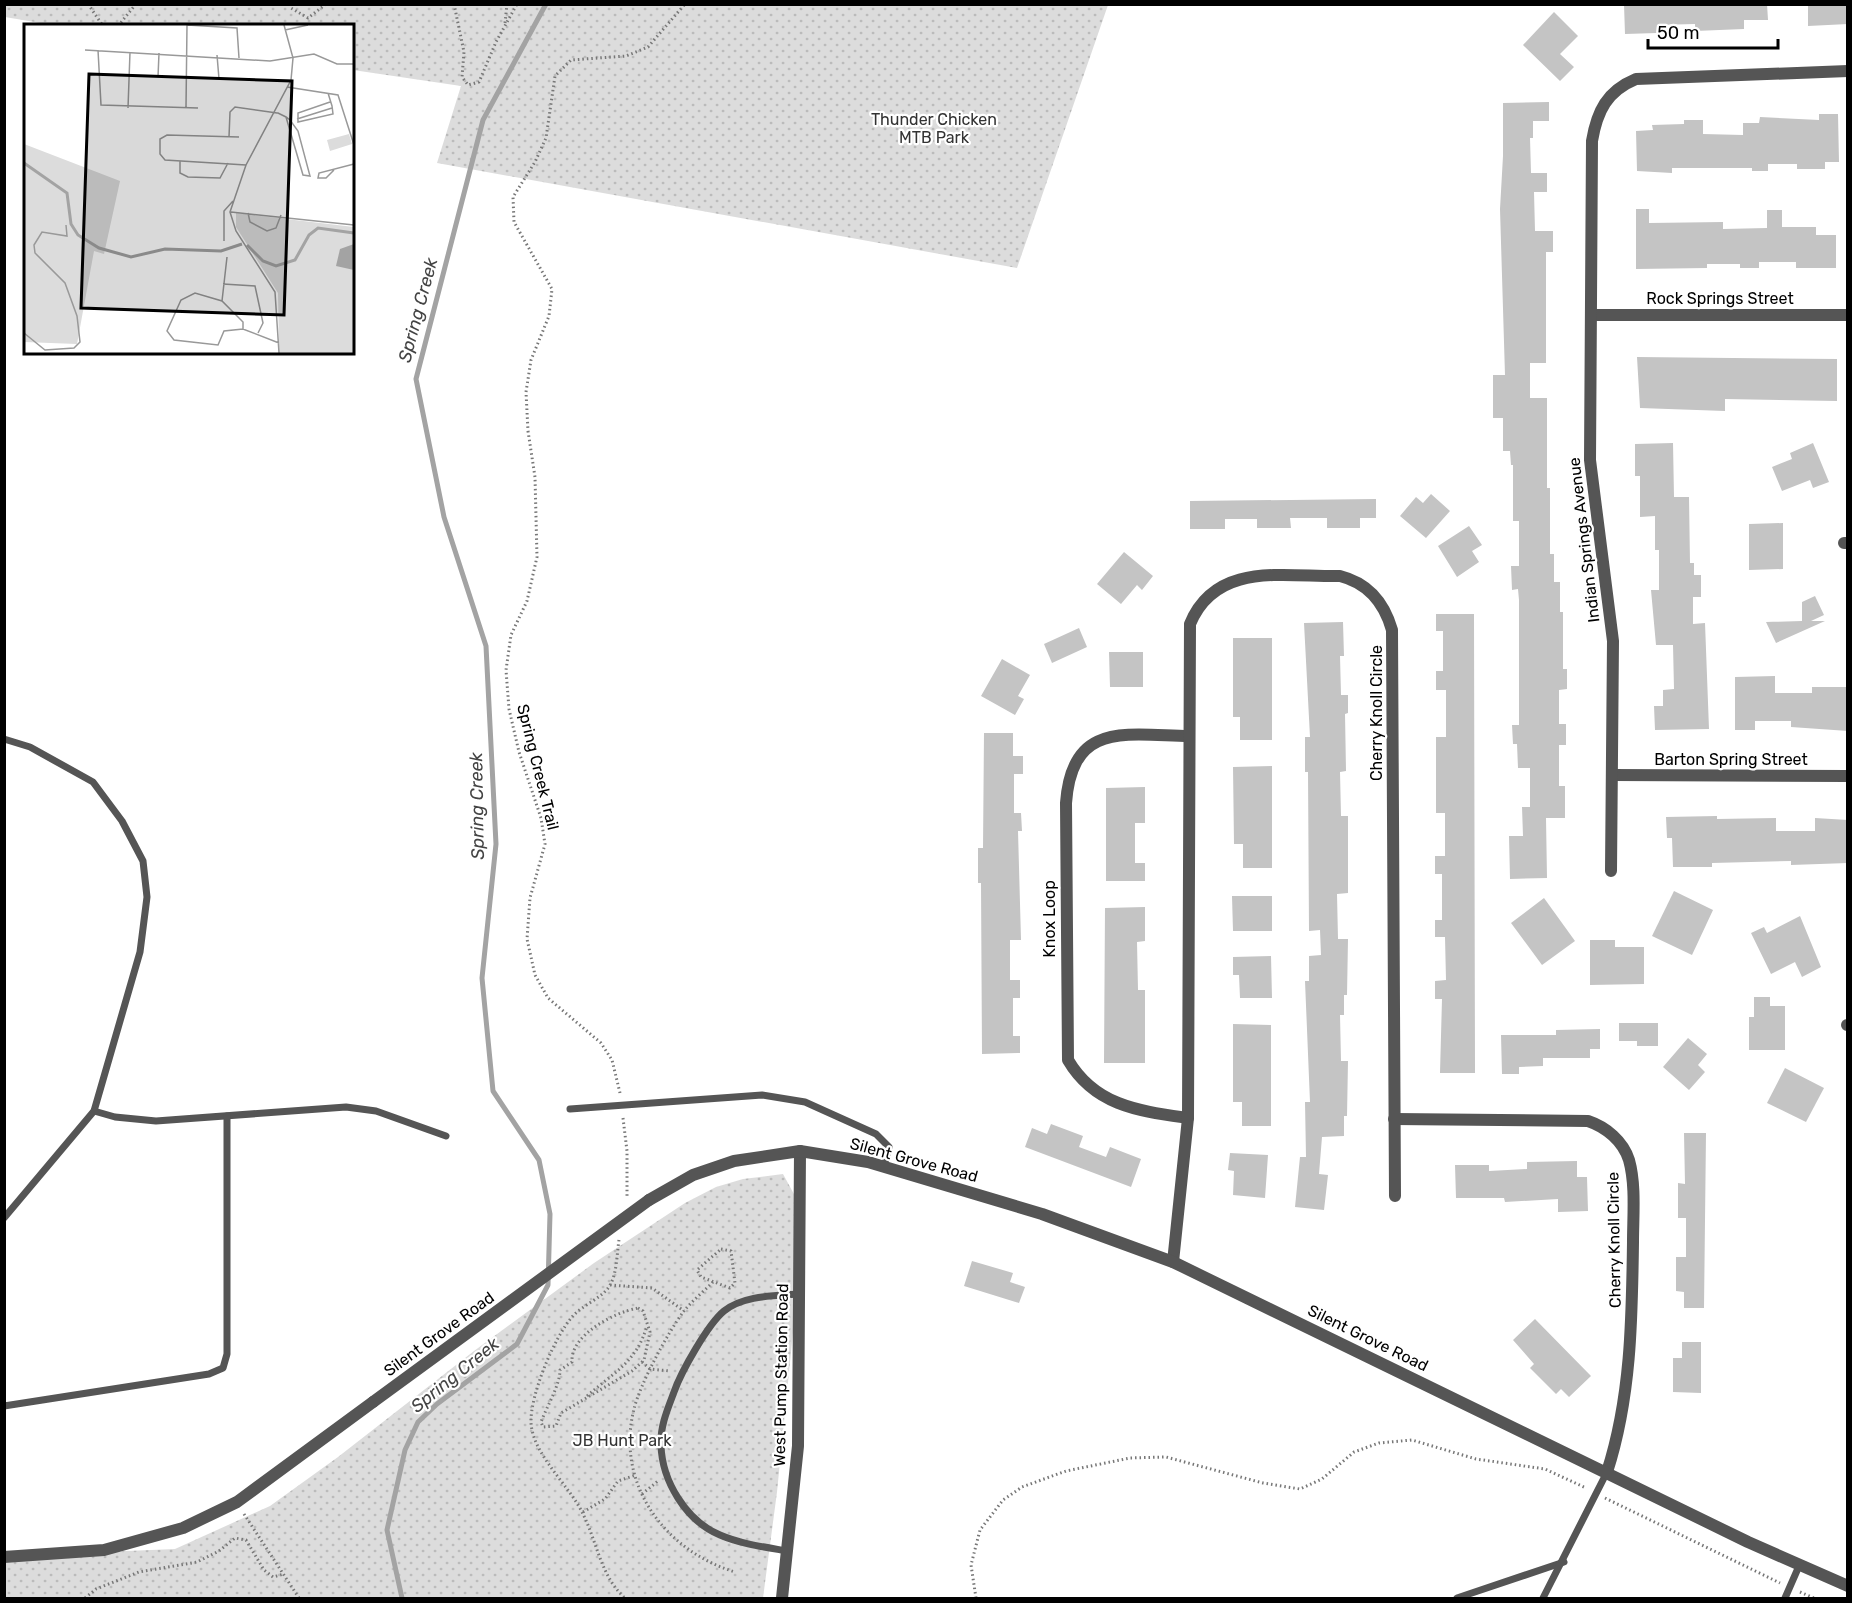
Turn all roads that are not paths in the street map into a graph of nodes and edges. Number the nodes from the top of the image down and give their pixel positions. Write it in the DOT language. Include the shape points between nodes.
graph roads {
  1 [pos="1848,71"];
  2 [pos="1593,315"];
  3 [pos="1848,315"];
  4 [pos="1189,736"];
  5 [pos="4,739"];
  6 [pos="1614,776"];
  7 [pos="1848,776"];
  8 [pos="1611,871"];
  9 [pos="570,1109"];
  10 [pos="94,1111"];
  11 [pos="227,1116"];
  12 [pos="1188,1118"];
  13 [pos="1394,1119"];
  14 [pos="446,1136"];
  15 [pos="800,1151"];
  16 [pos="884,1167"];
  17 [pos="1395,1196"];
  18 [pos="4,1218"];
  19 [pos="1173,1262"];
  20 [pos="799,1294"];
  21 [pos="4,1406"];
  22 [pos="1607,1472"];
  23 [pos="787,1551"];
  24 [pos="4,1557"];
  25 [pos="1564,1562"];
  26 [pos="1798,1566"];
  27 [pos="1848,1586"];
  28 [pos="782,1599"];
  29 [pos="1457,1599"];
  30 [pos="1544,1599"];
  31 [pos="1785,1599"];
  1 -- 2 [label="street, Indian Springs Avenue" via="1636,79 1620,86 1605,100 1592,141"];
  2 -- 3 [label="street, Rock Springs Street"];
  2 -- 6 [label="street, Indian Springs Avenue" via="1590,460 1613,641"];
  4 -- 12 [label="street, Cherry Knoll Circle"];
  4 -- 12 [label="street, Knox Loop" via="1126,735 1092,744 1074,762 1066,803 1068,1060 1079,1079 1099,1095 1119,1104"];
  4 -- 13 [label="street, Cherry Knoll Circle" via="1190,624 1205,597 1242,577 1340,576 1355,579 1378,598 1392,630"];
  5 -- 10 [label="lane" via="30,747 93,782 122,820 143,861 147,897 140,952"];
  6 -- 7 [label="street, Barton Spring Street"];
  6 -- 8 [label="street, Indian Springs Avenue"];
  9 -- 16 [label="lane" via="762,1095 805,1102 876,1134 889,1147"];
  10 -- 11 [label="lane" via="156,1121"];
  10 -- 18 [label="lane"];
  11 -- 14 [label="lane" via="346,1107 376,1111"];
  11 -- 21 [label="lane" via="227,1354 223,1368 197,1376"];
  12 -- 19 [label="street, Cherry Knoll Circle"];
  13 -- 17 [label="street"];
  13 -- 22 [label="street, Cherry Knoll Circle" via="1588,1121 1616,1138 1625,1152 1632,1185 1632,1309 1623,1414"];
  15 -- 16 [label="street, Silent Grove Road"];
  15 -- 20 [label="street, West Pump Station Road"];
  15 -- 24 [label="street, Silent Grove Road, bridge" via="734,1161 693,1175 649,1200 237,1502 183,1528 104,1550"];
  16 -- 19 [label="street, Silent Grove Road" via="1042,1214"];
  19 -- 22 [label="street, Silent Grove Road"];
  20 -- 23 [label="street, West Pump Station Road" via="798,1446"];
  20 -- 23 [label="lane" via="754,1298 724,1311 681,1371 664,1420 661,1445 667,1474 688,1513 718,1534"];
  22 -- 25 [label="lane"];
  22 -- 26 [label="street, Silent Grove Road"];
  23 -- 28 [label="street, West Pump Station Road"];
  25 -- 29 [label="lane"];
  25 -- 30 [label="lane"];
  26 -- 27 [label="street, Silent Grove Road"];
  26 -- 31 [label="lane"];
}
